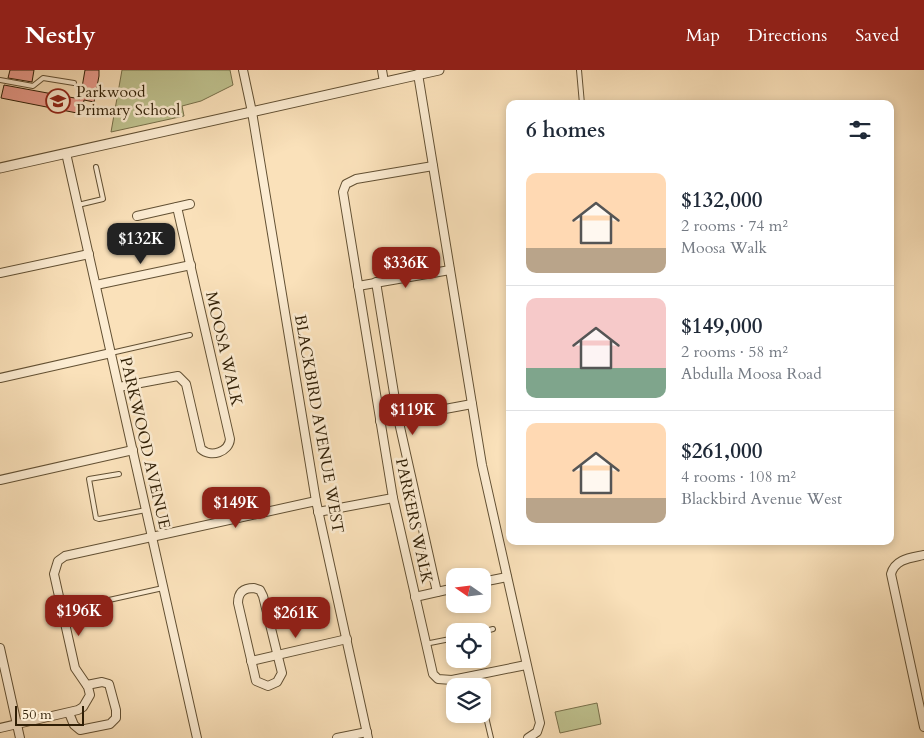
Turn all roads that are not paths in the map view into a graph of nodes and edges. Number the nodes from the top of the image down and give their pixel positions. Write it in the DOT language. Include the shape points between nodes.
graph roads {
  1 [pos="243,70"];
  2 [pos="382,70"];
  3 [pos="439,70"];
  4 [pos="578,70"];
  5 [pos="418,74"];
  6 [pos="0,80"];
  7 [pos="384,82"];
  8 [pos="74,83"];
  9 [pos="582,100"];
  10 [pos="252,112"];
  11 [pos="66,153"];
  12 [pos="96,166"];
  13 [pos="433,166"];
  14 [pos="0,168"];
  15 [pos="190,204"];
  16 [pos="78,205"];
  17 [pos="177,207"];
  18 [pos="138,216"];
  19 [pos="89,254"];
  20 [pos="191,265"];
  21 [pos="450,270"];
  22 [pos="0,273"];
  23 [pos="376,282"];
  24 [pos="96,285"];
  25 [pos="358,286"];
  26 [pos="190,335"];
  27 [pos="111,353"];
  28 [pos="0,378"];
  29 [pos="118,387"];
  30 [pos="472,404"];
  31 [pos="398,418"];
  32 [pos="380,421"];
  33 [pos="133,450"];
  34 [pos="120,474"];
  35 [pos="0,480"];
  36 [pos="392,498"];
  37 [pos="316,501"];
  38 [pos="146,510"];
  39 [pos="318,512"];
  40 [pos="152,536"];
  41 [pos="924,555"];
  42 [pos="506,577"];
  43 [pos="491,580"];
  44 [pos="163,588"];
  45 [pos="446,590"];
  46 [pos="436,592"];
  47 [pos="415,598"];
  48 [pos="82,606"];
  49 [pos="494,629"];
  50 [pos="491,630"];
  51 [pos="347,639"];
  52 [pos="446,640"];
  53 [pos="426,644"];
  54 [pos="0,648"];
  55 [pos="278,655"];
  56 [pos="252,661"];
  57 [pos="526,665"];
  58 [pos="87,685"];
  59 [pos="69,713"];
  60 [pos="488,723"];
  61 [pos="17,724"];
  62 [pos="924,727"];
  63 [pos="0,728"];
  64 [pos="368,735"];
  65 [pos="20,738"];
  66 [pos="197,738"];
  67 [pos="337,738"];
  68 [pos="492,738"];
  69 [pos="528,738"];
  1 -- 10 [label="street, BLACKBIRD AVENUE WEST"];
  2 -- 7 [label="street"];
  3 -- 5 [label="street"];
  4 -- 9 [label="lane"];
  5 -- 7 [label="street"];
  5 -- 13 [label="street"];
  6 -- 8 [label="lane" via="33,86 46,77"];
  7 -- 10 [label="street"];
  10 -- 11 [label="street"];
  10 -- 37 [label="street, BLACKBIRD AVENUE WEST"];
  11 -- 14 [label="street"];
  11 -- 16 [label="street, PARKWOOD AVENUE"];
  12 -- 16 [label="lane" via="103,199"];
  13 -- 21 [label="street"];
  13 -- 25 [label="street, PARKERS WALK" via="356,179 344,187 343,200"];
  15 -- 17 [label="street"];
  16 -- 19 [label="street, PARKWOOD AVENUE"];
  17 -- 18 [label="street"];
  17 -- 20 [label="street, MOOSA WALK"];
  19 -- 22 [label="street"];
  19 -- 24 [label="street, PARKWOOD AVENUE"];
  20 -- 24 [label="street"];
  20 -- 29 [label="street, MOOSA WALK" via="230,439 228,447 210,453 202,449 186,384 178,376"];
  21 -- 23 [label="street"];
  21 -- 30 [label="street"];
  23 -- 25 [label="street"];
  23 -- 31 [label="street, PARKERS WALK"];
  24 -- 27 [label="street, PARKWOOD AVENUE"];
  25 -- 32 [label="street, PARKERS WALK"];
  26 -- 27 [label="lane"];
  27 -- 28 [label="street"];
  27 -- 29 [label="street, PARKWOOD AVENUE"];
  29 -- 33 [label="street, PARKWOOD AVENUE"];
  30 -- 31 [label="street"];
  30 -- 42 [label="street"];
  31 -- 32 [label="street"];
  31 -- 46 [label="street, PARKERS WALK"];
  32 -- 36 [label="street, PARKERS WALK"];
  33 -- 35 [label="street"];
  33 -- 38 [label="street, PARKWOOD AVENUE"];
  34 -- 38 [label="lane" via="89,479 97,519"];
  36 -- 39 [label="street"];
  36 -- 47 [label="street, PARKERS WALK"];
  37 -- 39 [label="street, BLACKBIRD AVENUE WEST"];
  37 -- 40 [label="street"];
  38 -- 40 [label="street, PARKWOOD AVENUE"];
  39 -- 51 [label="street, BLACKBIRD AVENUE WEST"];
  40 -- 44 [label="street, PARKWOOD AVENUE"];
  40 -- 58 [label="street" via="72,553 56,565 54,574 75,668"];
  41 -- 62 [label="street" via="895,564 890,574"];
  42 -- 43 [label="street"];
  42 -- 57 [label="street"];
  44 -- 48 [label="lane"];
  44 -- 66 [label="street, PARKWOOD AVENUE"];
  45 -- 46 [label="street, PARKERS WALK"];
  46 -- 47 [label="street, PARKERS WALK"];
  47 -- 53 [label="street, PARKERS WALK"];
  49 -- 50 [label="lane"];
  51 -- 55 [label="street"];
  51 -- 64 [label="street, BLACKBIRD AVENUE WEST"];
  52 -- 53 [label="lane"];
  53 -- 57 [label="street, PARKERS WALK" via="433,674 438,679"];
  54 -- 61 [label="street"];
  55 -- 56 [label="street"];
  55 -- 56 [label="street" via="282,676 268,686 256,682"];
  55 -- 56 [label="street" via="262,592 246,589 239,594 238,603"];
  57 -- 69 [label="street" via="540,723 537,732"];
  58 -- 59 [label="street" via="88,701"];
  58 -- 59 [label="street" via="109,684 116,718 110,724 80,730"];
  59 -- 61 [label="street"];
  60 -- 68 [label="lane"];
  61 -- 63 [label="street"];
  61 -- 65 [label="street"];
  64 -- 67 [label="street"];
}
